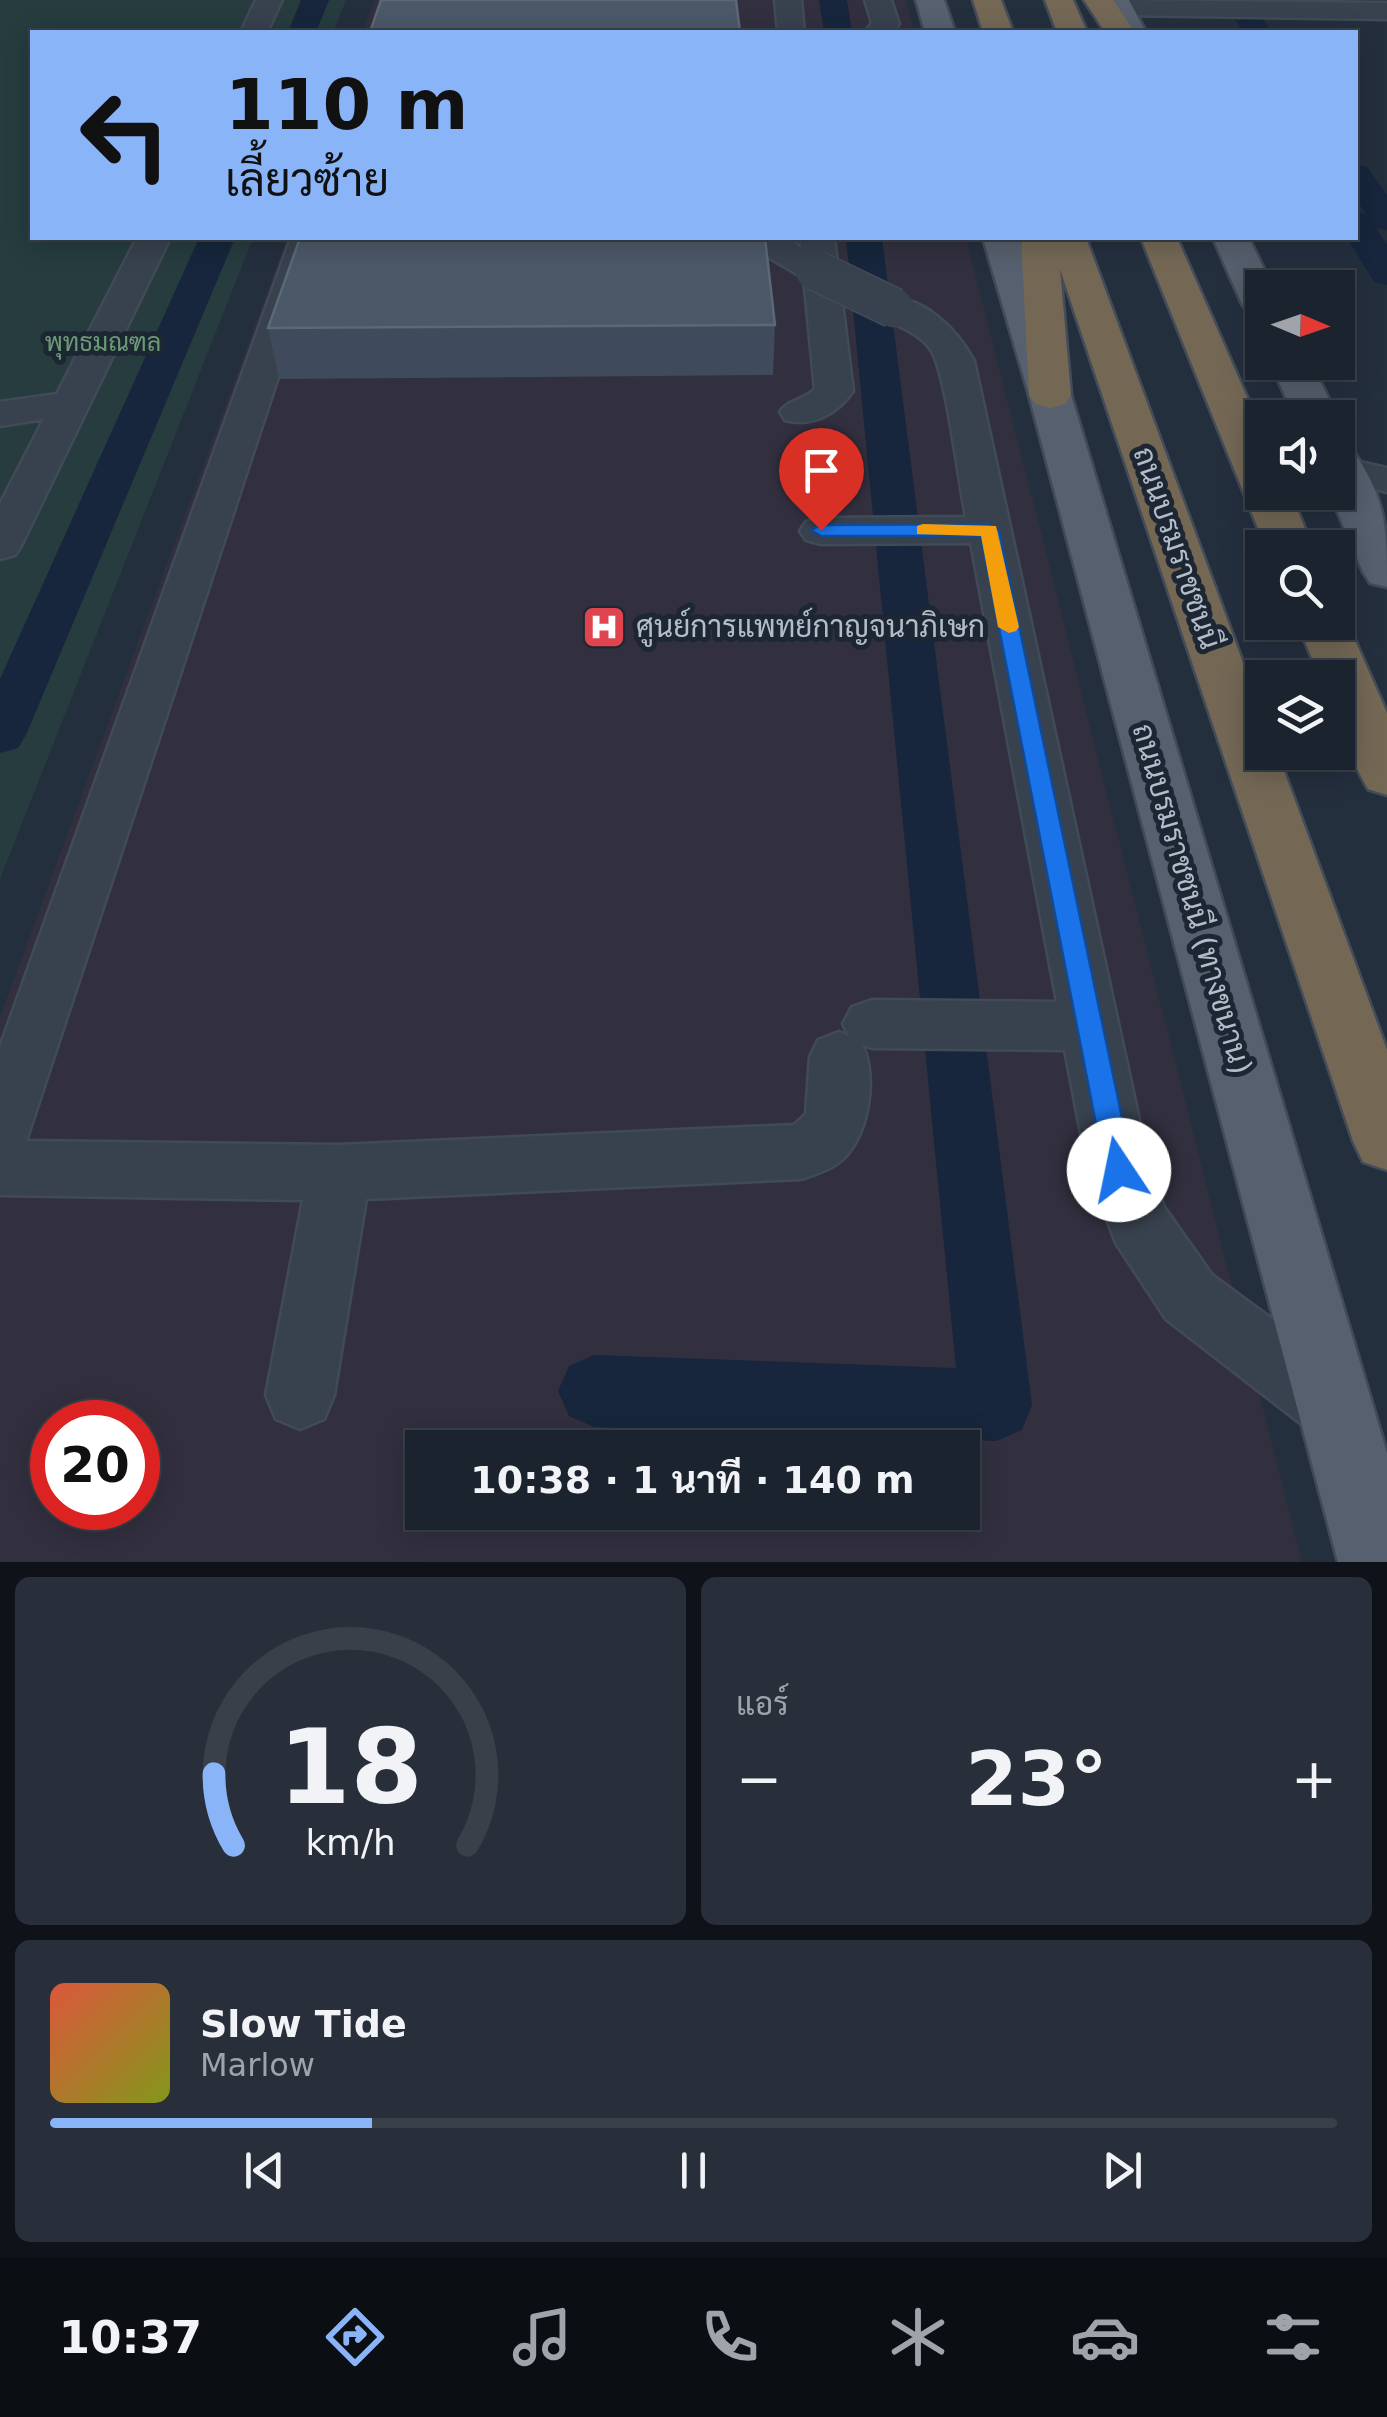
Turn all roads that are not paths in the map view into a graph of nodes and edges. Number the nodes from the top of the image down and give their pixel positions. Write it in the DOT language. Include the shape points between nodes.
graph roads {
  1 [pos="270,0"];
  2 [pos="788,0"];
  3 [pos="878,0"];
  4 [pos="930,0"];
  5 [pos="987,0"];
  6 [pos="1058,0"];
  7 [pos="1117,14"];
  8 [pos="1384,15"];
  9 [pos="255,30"];
  10 [pos="792,30"];
  11 [pos="880,30"];
  12 [pos="939,30"];
  13 [pos="997,30"];
  14 [pos="1071,30"];
  15 [pos="152,240"];
  16 [pos="306,240"];
  17 [pos="772,240"];
  18 [pos="1002,240"];
  19 [pos="1039,240"];
  20 [pos="1069,240"];
  21 [pos="1160,240"];
  22 [pos="1232,240"];
  23 [pos="816,254"];
  24 [pos="1246,270"];
  25 [pos="1050,396"];
  26 [pos="71,403"];
  27 [pos="799,412"];
  28 [pos="0,414"];
  29 [pos="1245,442"];
  30 [pos="1355,470"];
  31 [pos="1387,480"];
  32 [pos="1355,500"];
  33 [pos="965,530"];
  34 [pos="835,531"];
  35 [pos="0,546"];
  36 [pos="1387,572"];
  37 [pos="1330,640"];
  38 [pos="1387,775"];
  39 [pos="1090,1026"];
  40 [pos="0,1131"];
  41 [pos="1387,1141"];
  42 [pos="0,1168"];
  43 [pos="339,1173"];
  44 [pos="300,1395"];
  45 [pos="1336,1408"];
  46 [pos="1379,1562"];
  1 -- 9 [label="street"];
  2 -- 10 [label="street"];
  3 -- 11 [label="street" via="886,24"];
  4 -- 12 [label="main road"];
  5 -- 13 [label="highway"];
  6 -- 14 [label="highway"];
  7 -- 8 [label="street" via="1226,8"];
  15 -- 26 [label="street"];
  16 -- 40 [label="street"];
  17 -- 23 [label="street" via="774,247"];
  18 -- 25 [label="main road, ถนนบรมราชชนนี (ทางขนาน)"];
  19 -- 25 [label="highway"];
  20 -- 41 [label="highway, ถนนบรมราชชนนี"];
  21 -- 29 [label="highway"];
  22 -- 24 [label="main road"];
  23 -- 27 [label="street" via="834,390 822,404"];
  23 -- 33 [label="street, bridge" via="946,340 955,361"];
  25 -- 45 [label="main road, ถนนบรมราชชนนี (ทางขนาน)"];
  26 -- 28 [label="street"];
  26 -- 35 [label="street"];
  30 -- 31 [label="street"];
  32 -- 36 [label="main road"];
  33 -- 34 [label="street"];
  33 -- 39 [label="street"];
  37 -- 38 [label="highway"];
  39 -- 43 [label="street" via="1004,1024 871,1035 832,1129 817,1146 800,1152"];
  39 -- 45 [label="street" via="1119,1170 1138,1223 1189,1297"];
  42 -- 43 [label="street"];
  43 -- 44 [label="street"];
  45 -- 46 [label="main road, ถนนบรมราชชนนี (ทางขนาน)"];
}
